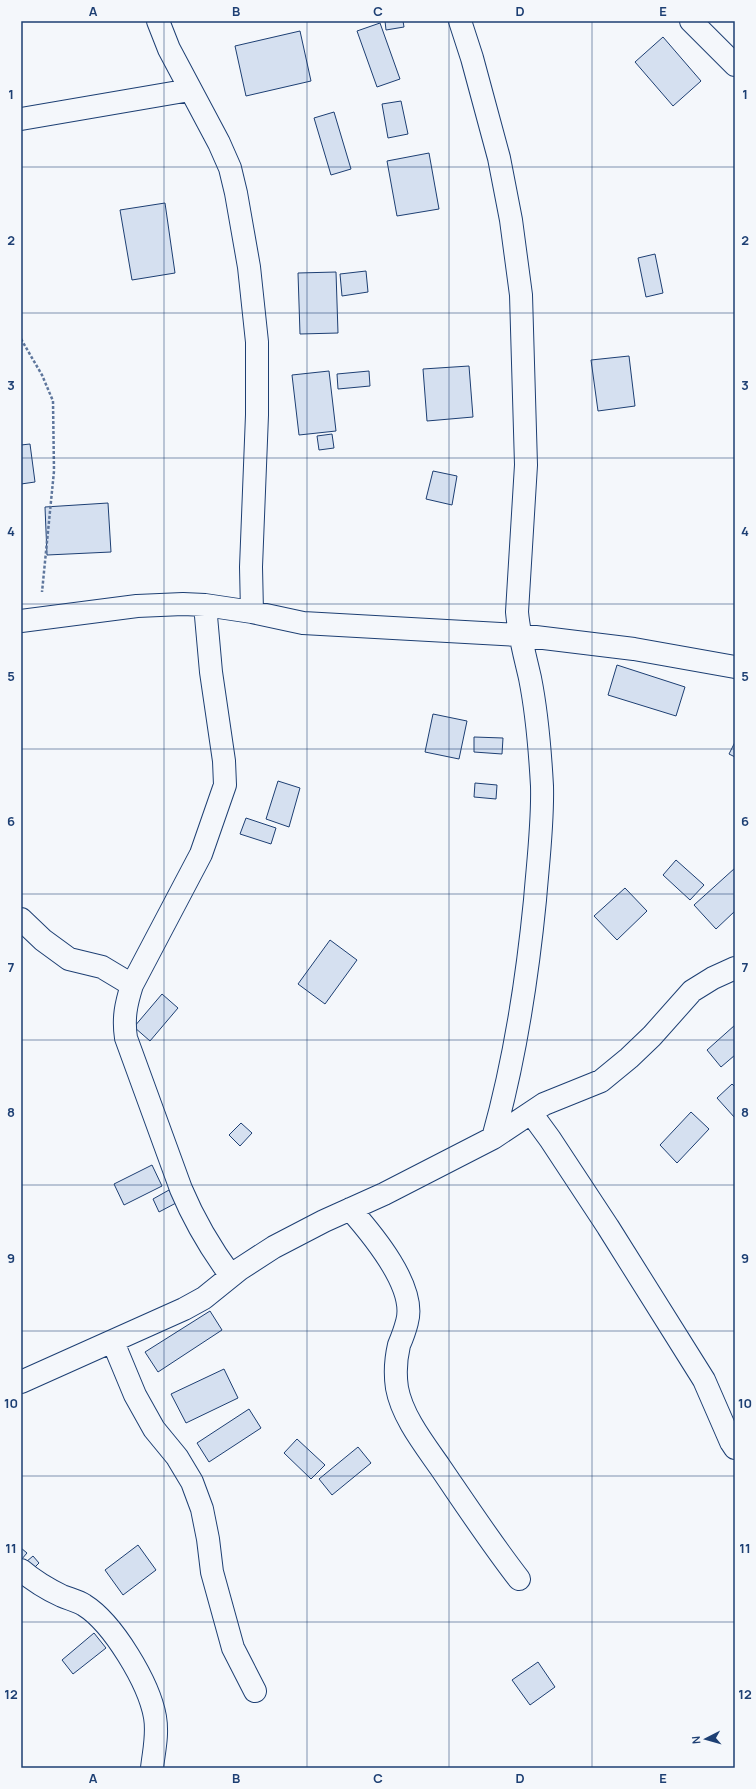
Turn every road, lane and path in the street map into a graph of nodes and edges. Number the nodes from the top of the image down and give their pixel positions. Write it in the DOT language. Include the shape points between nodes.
graph roads {
  1 [pos="158,21"];
  2 [pos="460,21"];
  3 [pos="691,21"];
  4 [pos="735,65"];
  5 [pos="190,90"];
  6 [pos="21,119"];
  7 [pos="21,339"];
  8 [pos="205,605"];
  9 [pos="252,612"];
  10 [pos="29,620"];
  11 [pos="519,635"];
  12 [pos="735,667"];
  13 [pos="21,919"];
  14 [pos="735,968"];
  15 [pos="132,985"];
  16 [pos="531,1113"];
  17 [pos="493,1138"];
  18 [pos="350,1209"];
  19 [pos="231,1276"];
  20 [pos="113,1342"];
  21 [pos="21,1382"];
  22 [pos="735,1448"];
  23 [pos="21,1570"];
  24 [pos="519,1579"];
  25 [pos="255,1691"];
  26 [pos="152,1768"];
  1 -- 5 [label="street"];
  2 -- 11 [label="street" via="499,158 511,220 521,295 526,465 518,581"];
  3 -- 4 [label="street"];
  5 -- 6 [label="street"];
  5 -- 9 [label="street" via="230,168 254,306 257,415 251,566"];
  7 -- 10 [label="path" via="42,375 53,401 54,427 54,471 46,565"];
  8 -- 9 [label="street"];
  8 -- 10 [label="street" via="137,606"];
  8 -- 15 [label="street" via="225,785 201,854"];
  9 -- 11 [label="street" via="303,623"];
  11 -- 12 [label="street" via="634,649"];
  11 -- 17 [label="street" via="530,678 536,719 542,786 541,836 527,977 518,1034 507,1090"];
  13 -- 15 [label="street" via="57,952 69,959 102,967"];
  14 -- 16 [label="street" via="692,991 652,1036 601,1081 561,1097"];
  15 -- 19 [label="street" via="124,1018 126,1038 188,1207"];
  16 -- 17 [label="street"];
  16 -- 22 [label="street" via="596,1208 704,1380"];
  17 -- 18 [label="street"];
  18 -- 19 [label="street" via="274,1247"];
  18 -- 24 [label="street" via="377,1240 408,1298 408,1321 399,1347 397,1363 397,1388 406,1414 488,1538"];
  19 -- 20 [label="street" via="209,1295 184,1309"];
  20 -- 21 [label="street"];
  20 -- 25 [label="street" via="135,1395 154,1429 177,1457 192,1482 202,1509 212,1572 231,1642"];
  23 -- 26 [label="street" via="44,1588 83,1604 95,1613 140,1673 155,1715 156,1743"];
}
